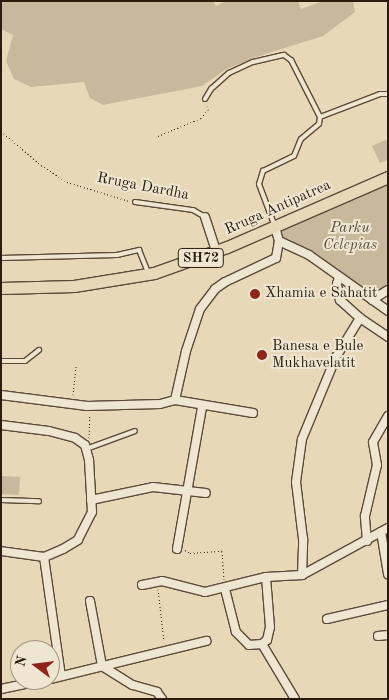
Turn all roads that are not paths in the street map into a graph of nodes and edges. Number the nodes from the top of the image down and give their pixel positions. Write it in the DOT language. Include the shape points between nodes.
graph roads {
  1 [pos="388,94"];
  2 [pos="205,99"];
  3 [pos="320,117"];
  4 [pos="388,177"];
  5 [pos="135,202"];
  6 [pos="205,217"];
  7 [pos="275,227"];
  8 [pos="279,241"];
  9 [pos="216,252"];
  10 [pos="1,258"];
  11 [pos="149,274"];
  12 [pos="339,277"];
  13 [pos="1,288"];
  14 [pos="388,290"];
  15 [pos="372,300"];
  16 [pos="388,312"];
  17 [pos="360,318"];
  18 [pos="388,337"];
  19 [pos="39,350"];
  20 [pos="1,361"];
  21 [pos="1,395"];
  22 [pos="175,400"];
  23 [pos="202,407"];
  24 [pos="253,413"];
  25 [pos="388,416"];
  26 [pos="1,425"];
  27 [pos="135,431"];
  28 [pos="85,447"];
  29 [pos="186,491"];
  30 [pos="206,493"];
  31 [pos="1,500"];
  32 [pos="91,500"];
  33 [pos="39,501"];
  34 [pos="384,530"];
  35 [pos="367,541"];
  36 [pos="177,547"];
  37 [pos="1,551"];
  38 [pos="44,557"];
  39 [pos="388,574"];
  40 [pos="302,575"];
  41 [pos="266,577"];
  42 [pos="142,585"];
  43 [pos="225,589"];
  44 [pos="90,600"];
  45 [pos="388,605"];
  46 [pos="327,620"];
  47 [pos="388,635"];
  48 [pos="378,636"];
  49 [pos="206,641"];
  50 [pos="262,644"];
  51 [pos="102,666"];
  52 [pos="61,676"];
  53 [pos="162,699"];
  54 [pos="295,699"];
  1 -- 3 [label="lane" via="380,94"];
  2 -- 3 [label="lane" via="229,73 254,62 284,55 291,60"];
  3 -- 7 [label="lane" via="319,124 301,139 294,156 263,171 259,178"];
  4 -- 7 [label="main road, Rruga Antipatrea / SH72"];
  5 -- 6 [label="lane, Rruga Dardha" via="193,210"];
  6 -- 9 [label="street, Rruga Dardha"];
  7 -- 8 [label="street"];
  7 -- 9 [label="main road, Rruga Antipatrea / SH72"];
  8 -- 12 [label="street" via="297,248"];
  8 -- 22 [label="street" via="276,258 225,282 206,298 186,351"];
  9 -- 11 [label="main road, Rruga Antipatrea / SH72"];
  10 -- 11 [label="lane" via="117,255 139,250"];
  11 -- 13 [label="main road, Rruga Antipatrea / SH72" via="64,287"];
  12 -- 15 [label="street"];
  12 -- 17 [label="street" via="340,300"];
  14 -- 15 [label="street"];
  15 -- 16 [label="street"];
  17 -- 18 [label="street"];
  17 -- 40 [label="street" via="336,357 302,439 296,482 303,539"];
  19 -- 20 [label="lane" via="25,361"];
  21 -- 22 [label="street" via="91,406 160,404"];
  22 -- 23 [label="street"];
  23 -- 24 [label="street"];
  23 -- 29 [label="street"];
  25 -- 35 [label="street" via="373,442 378,464 365,516"];
  26 -- 28 [label="street" via="75,438"];
  27 -- 28 [label="lane"];
  28 -- 32 [label="street"];
  29 -- 30 [label="street"];
  29 -- 32 [label="street" via="153,486"];
  29 -- 36 [label="street"];
  31 -- 33 [label="lane"];
  32 -- 38 [label="street" via="92,512 78,540"];
  34 -- 35 [label="street"];
  34 -- 39 [label="street"];
  35 -- 40 [label="street"];
  37 -- 38 [label="street"];
  38 -- 52 [label="street"];
  40 -- 41 [label="street"];
  41 -- 43 [label="street"];
  41 -- 50 [label="street" via="270,627 267,640"];
  42 -- 43 [label="street" via="158,582 205,592"];
  43 -- 50 [label="street" via="241,641 249,645"];
  44 -- 51 [label="street"];
  45 -- 46 [label="street"];
  47 -- 48 [label="street"];
  49 -- 51 [label="street"];
  50 -- 54 [label="street"];
  51 -- 52 [label="street"];
  51 -- 53 [label="street" via="133,685 157,692"];
}
